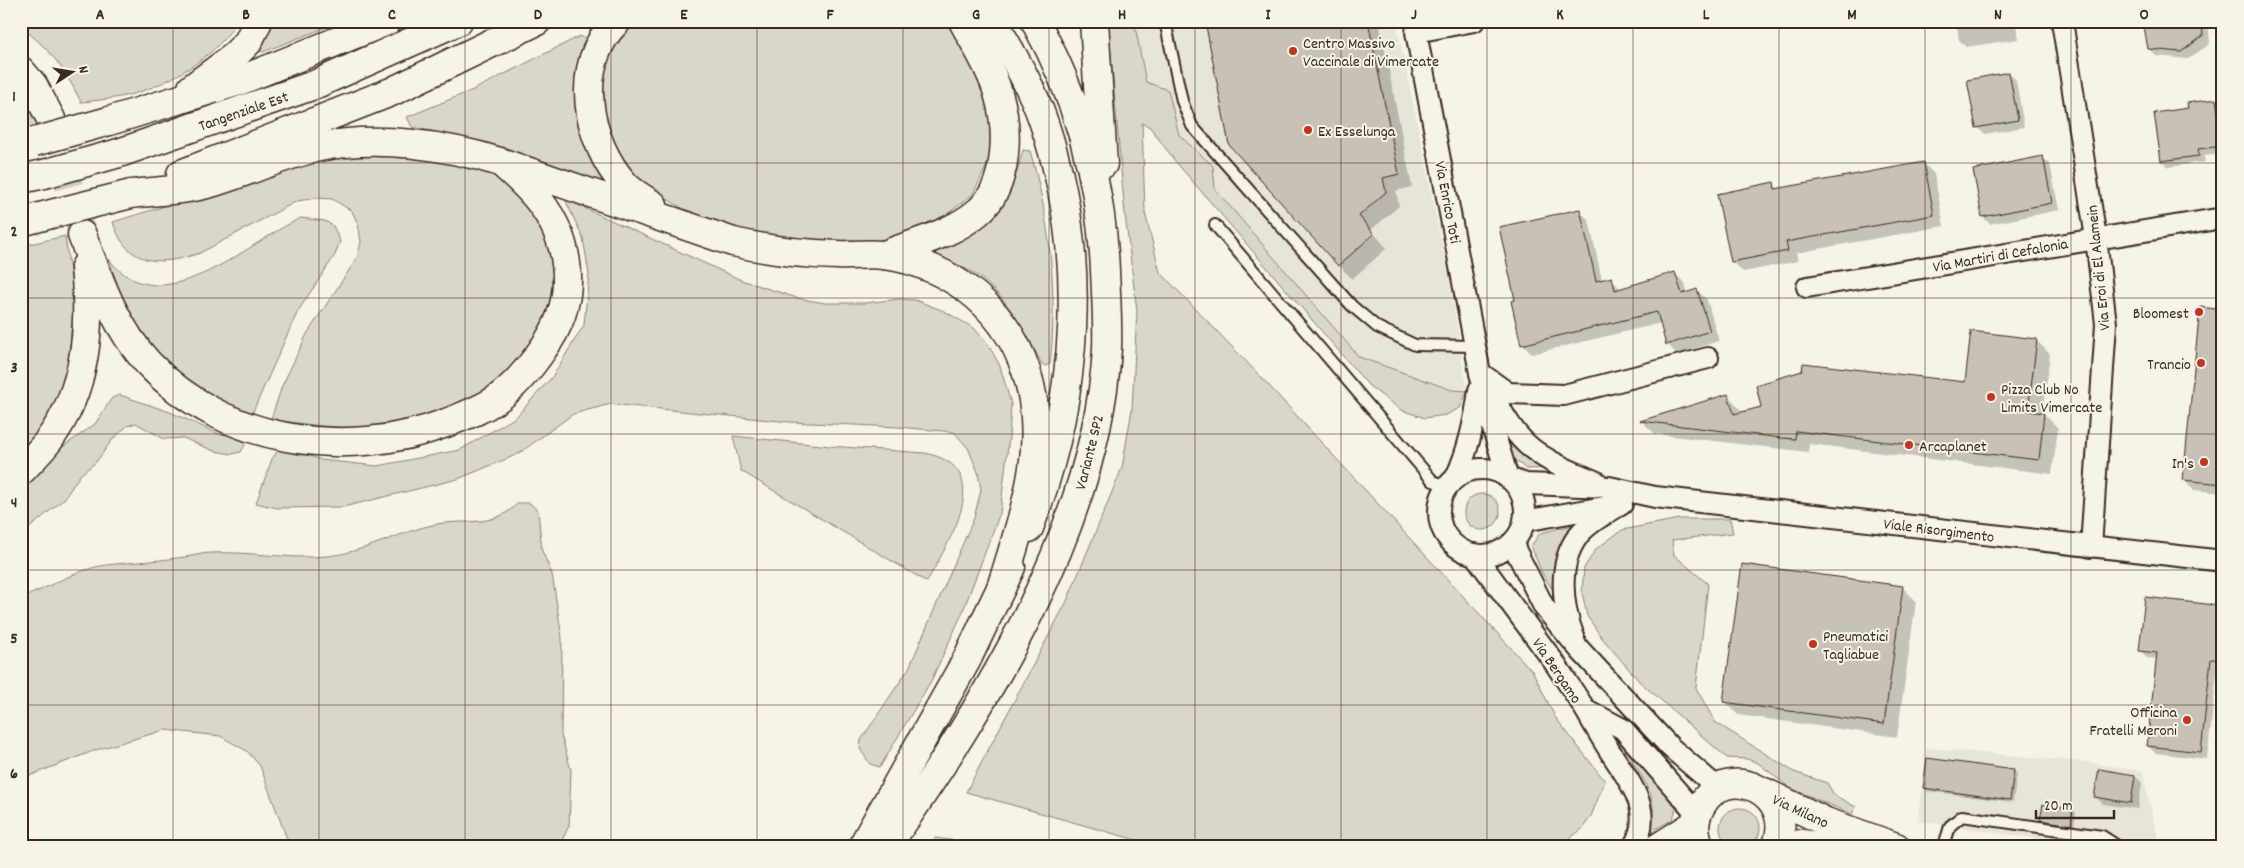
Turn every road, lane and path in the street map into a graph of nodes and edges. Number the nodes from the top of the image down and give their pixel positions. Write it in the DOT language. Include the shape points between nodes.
graph roads {
  1 [pos="258,21"];
  2 [pos="387,21"];
  3 [pos="458,21"];
  4 [pos="536,21"];
  5 [pos="617,21"];
  6 [pos="963,21"];
  7 [pos="992,21"];
  8 [pos="1035,21"];
  9 [pos="1094,21"];
  10 [pos="1164,21"];
  11 [pos="1474,21"];
  12 [pos="2062,21"];
  13 [pos="1420,26"];
  14 [pos="21,72"];
  15 [pos="179,98"];
  16 [pos="51,119"];
  17 [pos="28,144"];
  18 [pos="500,162"];
  19 [pos="33,176"];
  20 [pos="131,194"];
  21 [pos="2223,218"];
  22 [pos="21,222"];
  23 [pos="1215,225"];
  24 [pos="712,236"];
  25 [pos="2096,238"];
  26 [pos="884,255"];
  27 [pos="1807,287"];
  28 [pos="1106,298"];
  29 [pos="1476,346"];
  30 [pos="1708,358"];
  31 [pos="1480,373"];
  32 [pos="21,472"];
  33 [pos="1508,478"];
  34 [pos="1452,482"];
  35 [pos="1609,487"];
  36 [pos="1655,497"];
  37 [pos="1622,504"];
  38 [pos="1524,520"];
  39 [pos="1512,543"];
  40 [pos="2092,547"];
  41 [pos="1474,554"];
  42 [pos="2223,560"];
  43 [pos="1001,588"];
  44 [pos="1580,650"];
  45 [pos="1585,709"];
  46 [pos="945,762"];
  47 [pos="1719,789"];
  48 [pos="1764,792"];
  49 [pos="1697,828"];
  50 [pos="862,847"];
  51 [pos="888,847"];
  52 [pos="903,847"];
  53 [pos="1633,847"];
  54 [pos="1659,847"];
  55 [pos="1777,847"];
  56 [pos="1827,847"];
  57 [pos="1896,847"];
  58 [pos="1944,847"];
  59 [pos="2119,847"];
  1 -- 15 [label="main road" via="248,42 231,59"];
  2 -- 15 [label="main road" via="239,81"];
  3 -- 19 [label="main road, Tangenziale Est, bridge" via="314,85 119,153"];
  4 -- 20 [label="main road" via="392,92"];
  5 -- 24 [label="main road" via="596,51 589,74 594,131 626,186 653,205"];
  6 -- 26 [label="main road" via="998,94 1004,123 998,180 992,196 978,212 951,228"];
  7 -- 43 [label="main road, Variante SP2" via="1027,82 1044,121 1065,202 1073,289 1070,369 1055,448 1030,525"];
  8 -- 28 [label="main road, Variante SP2" via="1055,60 1084,134 1100,215"];
  9 -- 28 [label="main road" via="1103,146"];
  10 -- 29 [label="lane" via="1182,101 1192,126 1352,306 1377,327 1415,345"];
  11 -- 13 [label="street"];
  12 -- 25 [label="street, Via Eroi di El Alamein"];
  13 -- 29 [label="street, Via Enrico Toti"];
  14 -- 16 [label="main road" via="33,85"];
  15 -- 17 [label="main road, bridge"];
  18 -- 20 [label="main road" via="465,150 424,145 341,144 317,148 201,186"];
  18 -- 24 [label="main road"];
  18 -- 32 [label="main road" via="531,190 550,218 562,248 568,284 566,304 551,338 513,385 482,408 408,435 380,441 345,442 275,434 217,415 189,399 147,362 110,305 82,235 89,303 87,344 79,379 50,439"];
  20 -- 22 [label="main road, bridge"];
  21 -- 25 [label="street, Via Martiri di Cefalonia"];
  23 -- 34 [label="lane" via="1434,481"];
  24 -- 26 [label="main road" via="787,252"];
  25 -- 27 [label="street, Via Martiri di Cefalonia"];
  25 -- 40 [label="street, Via Eroi di El Alamein" via="2106,324"];
  26 -- 43 [label="main road" via="915,262 947,276 969,291 1006,327 1024,362 1034,408 1035,439 1030,489"];
  28 -- 46 [label="main road, Variante SP2" via="1107,349 1100,399 1089,457 1069,520 1047,574 1007,653"];
  29 -- 31 [label="street, Via Enrico Toti"];
  30 -- 31 [label="street" via="1564,395 1508,393"];
  31 -- 33 [label="street, Via Enrico Toti"];
  31 -- 34 [label="street, Via Enrico Toti" via="1475,419 1466,456"];
  31 -- 35 [label="street, Viale Risorgimento" via="1519,436 1570,471"];
  33 -- 34 [label="street" via="1498,472 1482,470 1466,472"];
  33 -- 35 [label="street, Viale Risorgimento" via="1526,484"];
  33 -- 38 [label="street" via="1522,497"];
  34 -- 41 [label="street" via="1441,497 1440,522 1452,544"];
  35 -- 36 [label="street, Viale Risorgimento"];
  36 -- 37 [label="street, Viale Risorgimento"];
  36 -- 40 [label="street, Viale Risorgimento"];
  37 -- 38 [label="street, Viale Risorgimento"];
  37 -- 44 [label="street, Viale Risorgimento" via="1579,534 1567,554 1565,608"];
  38 -- 39 [label="street"];
  39 -- 41 [label="street" via="1495,553"];
  39 -- 44 [label="street, Via Bergamo" via="1544,607"];
  40 -- 42 [label="street, Viale Risorgimento"];
  41 -- 45 [label="street, Via Bergamo"];
  43 -- 50 [label="main road, Variante SP2" via="966,661"];
  44 -- 47 [label="street, Via Bergamo" via="1670,748"];
  45 -- 49 [label="street, Via Bergamo" via="1623,729"];
  45 -- 53 [label="street" via="1640,802 1642,825"];
  46 -- 51 [label="main road, Variante SP2"];
  46 -- 52 [label="main road"];
  47 -- 48 [label="main road, Via Milano" via="1742,784"];
  47 -- 49 [label="main road" via="1705,799"];
  48 -- 55 [label="main road" via="1779,814 1781,829"];
  48 -- 57 [label="main road, Via Milano" via="1826,822"];
  49 -- 54 [label="main road"];
  55 -- 56 [label="main road, Via Milano" via="1802,844"];
  58 -- 59 [label="lane" via="1950,826 1962,816 2102,836"];
}
